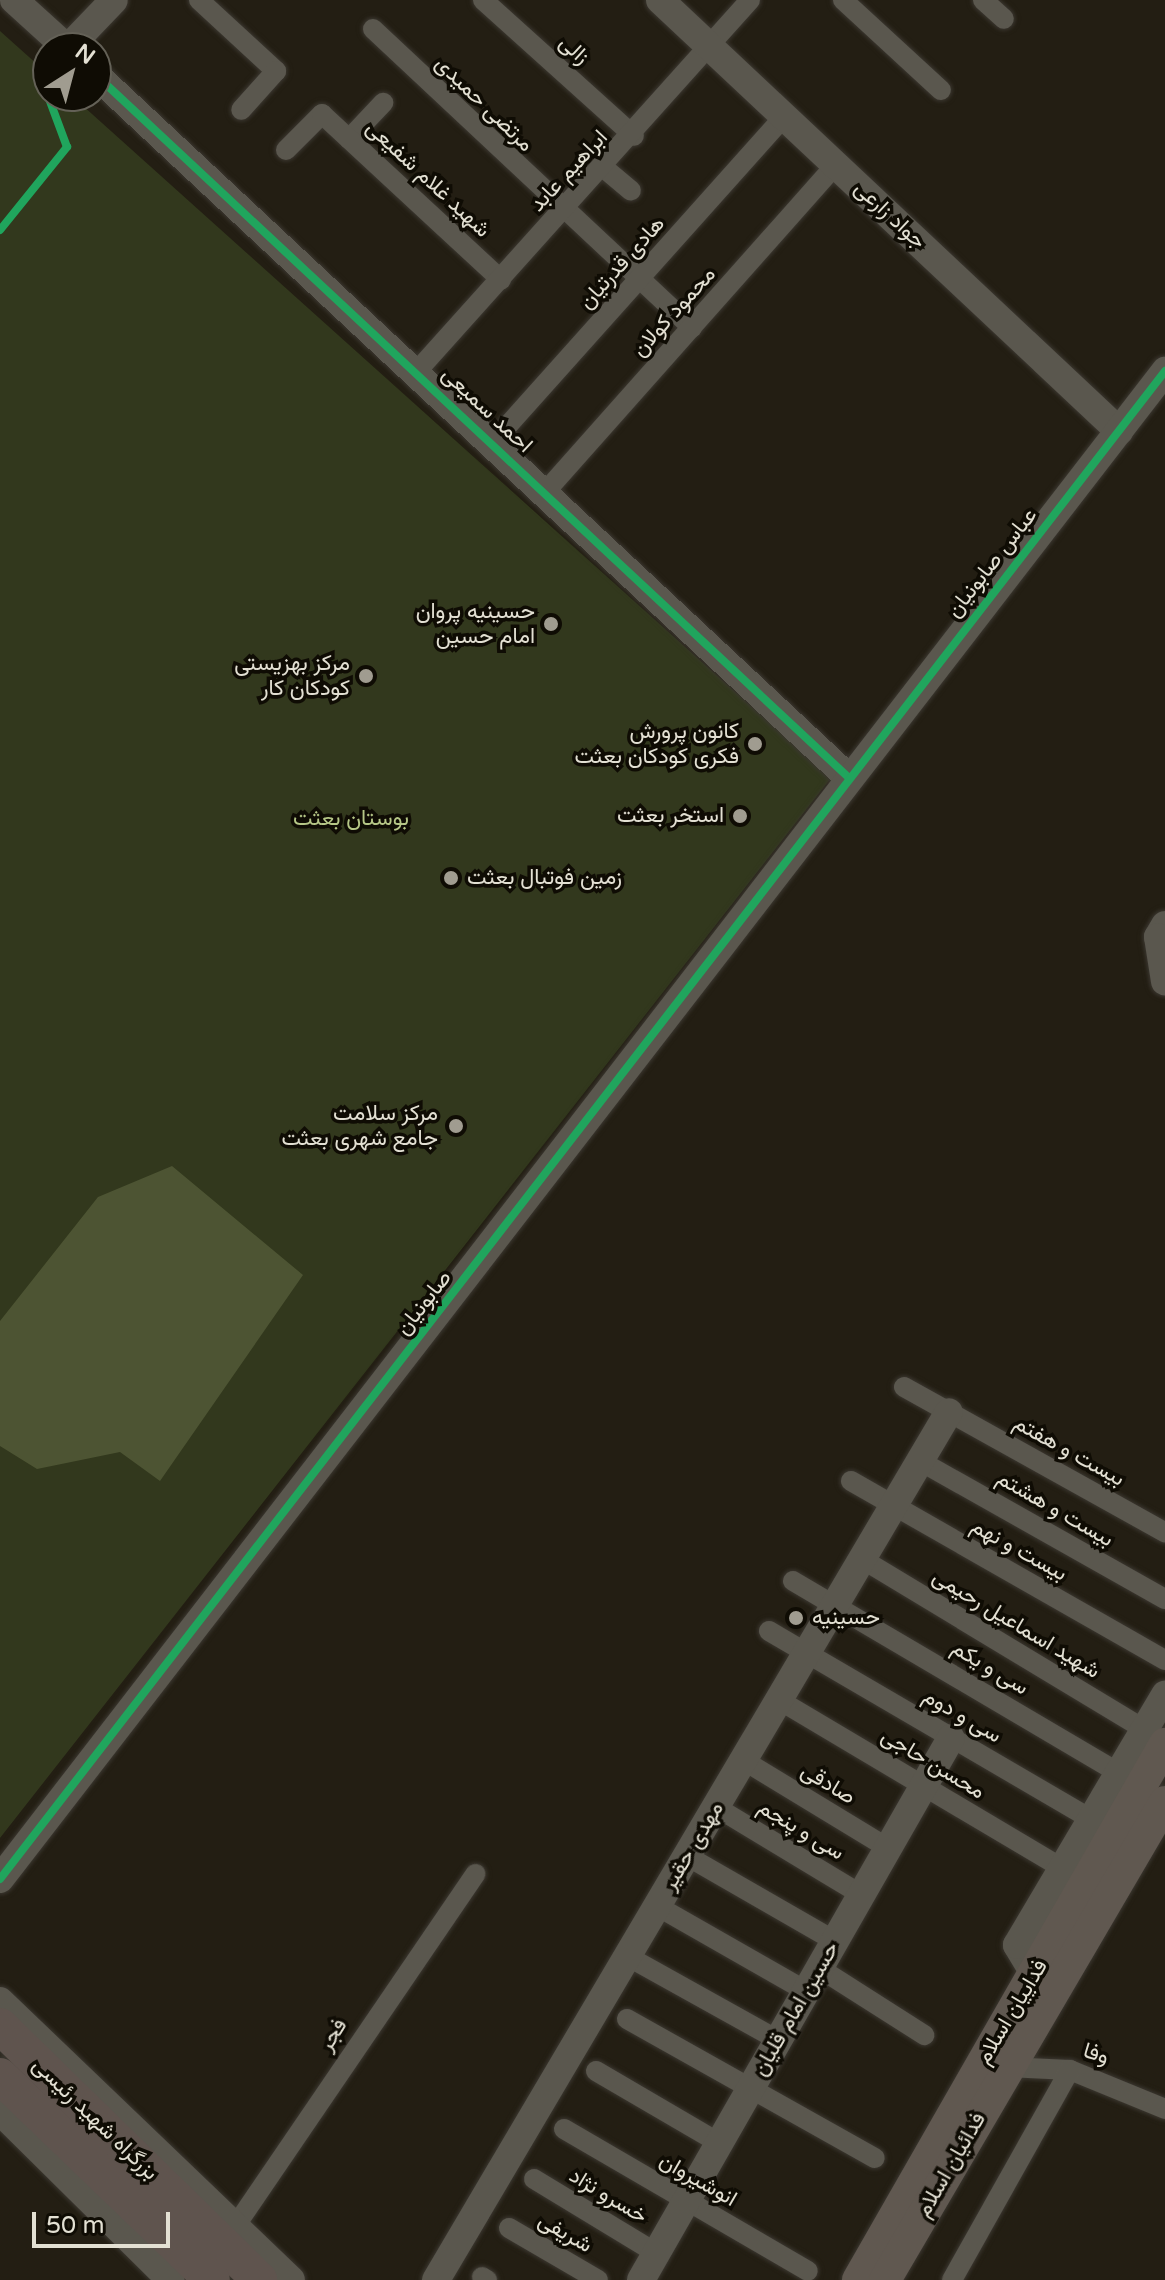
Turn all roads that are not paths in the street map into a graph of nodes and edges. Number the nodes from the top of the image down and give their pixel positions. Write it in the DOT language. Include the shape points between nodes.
graph roads {
  1 [pos="14,0"];
  2 [pos="114,0"];
  3 [pos="199,0"];
  4 [pos="483,0"];
  5 [pos="660,0"];
  6 [pos="750,0"];
  7 [pos="843,0"];
  8 [pos="983,0"];
  9 [pos="1004,19"];
  10 [pos="373,29"];
  11 [pos="49,32"];
  12 [pos="83,32"];
  13 [pos="707,49"];
  14 [pos="112,90"];
  15 [pos="941,90"];
  16 [pos="383,103"];
  17 [pos="241,110"];
  18 [pos="784,117"];
  19 [pos="634,136"];
  20 [pos="349,139"];
  21 [pos="286,150"];
  22 [pos="836,164"];
  23 [pos="604,168"];
  24 [pos="631,191"];
  25 [pos="563,213"];
  26 [pos="501,280"];
  27 [pos="639,280"];
  28 [pos="692,328"];
  29 [pos="418,370"];
  30 [pos="1165,371"];
  31 [pos="1119,431"];
  32 [pos="494,441"];
  33 [pos="547,490"];
  34 [pos="848,777"];
  35 [pos="1165,925"];
  36 [pos="1165,981"];
  37 [pos="904,1387"];
  38 [pos="949,1412"];
  39 [pos="920,1461"];
  40 [pos="851,1481"];
  41 [pos="893,1507"];
  42 [pos="1165,1532"];
  43 [pos="862,1559"];
  44 [pos="793,1581"];
  45 [pos="1165,1599"];
  46 [pos="835,1605"];
  47 [pos="769,1631"];
  48 [pos="807,1653"];
  49 [pos="1165,1660"];
  50 [pos="1165,1695"];
  51 [pos="779,1700"];
  52 [pos="1155,1737"];
  53 [pos="951,1738"];
  54 [pos="743,1760"];
  55 [pos="1120,1774"];
  56 [pos="1165,1784"];
  57 [pos="923,1787"];
  58 [pos="1165,1802"];
  59 [pos="716,1807"];
  60 [pos="1093,1820"];
  61 [pos="25,1848"];
  62 [pos="888,1848"];
  63 [pos="687,1856"];
  64 [pos="0,1863"];
  65 [pos="1064,1869"];
  66 [pos="475,1874"];
  67 [pos="0,1879"];
  68 [pos="862,1895"];
  69 [pos="657,1906"];
  70 [pos="1060,1930"];
  71 [pos="835,1941"];
  72 [pos="627,1956"];
  73 [pos="1035,1975"];
  74 [pos="813,1980"];
  75 [pos="0,2001"];
  76 [pos="627,2019"];
  77 [pos="0,2026"];
  78 [pos="924,2035"];
  79 [pos="778,2040"];
  80 [pos="1007,2067"];
  81 [pos="1070,2070"];
  82 [pos="596,2071"];
  83 [pos="0,2076"];
  84 [pos="750,2089"];
  85 [pos="1165,2109"];
  86 [pos="0,2111"];
  87 [pos="564,2129"];
  88 [pos="719,2143"];
  89 [pos="875,2158"];
  90 [pos="534,2179"];
  91 [pos="686,2201"];
  92 [pos="236,2225"];
  93 [pos="509,2228"];
  94 [pos="185,2231"];
  95 [pos="656,2253"];
  96 [pos="808,2271"];
  97 [pos="171,2280"];
  98 [pos="212,2280"];
  99 [pos="259,2280"];
  100 [pos="291,2280"];
  101 [pos="436,2280"];
  102 [pos="598,2280"];
  103 [pos="641,2280"];
  104 [pos="858,2280"];
  105 [pos="885,2280"];
  106 [pos="952,2280"];
  1 -- 11 [label="street"];
  2 -- 12 [label="street"];
  3 -- 17 [label="street" via="276,71"];
  4 -- 19 [label="street, زالی"];
  5 -- 13 [label="street, جواد زارعی"];
  6 -- 13 [label="street, ابراهیم عابد"];
  7 -- 15 [label="street"];
  8 -- 9 [label="street"];
  10 -- 25 [label="street, مرتضی حمیدی"];
  13 -- 18 [label="street, جواد زارعی"];
  13 -- 19 [label="street, ابراهیم عابد"];
  14 -- 29 [label="street, احمد سمیعی"];
  16 -- 20 [label="street"];
  18 -- 22 [label="street, جواد زارعی"];
  18 -- 27 [label="street, هادی قدرتیان"];
  19 -- 23 [label="street, ابراهیم عابد"];
  20 -- 21 [label="street, شهید غلام شفیعی" via="322,114"];
  20 -- 26 [label="street, شهید غلام شفیعی"];
  22 -- 28 [label="street, محمود کولان"];
  22 -- 31 [label="street, جواد زارعی"];
  23 -- 24 [label="street"];
  23 -- 25 [label="street, ابراهیم عابد"];
  25 -- 26 [label="street, ابراهیم عابد"];
  25 -- 27 [label="street, مرتضی حمیدی"];
  26 -- 29 [label="street, ابراهیم عابد"];
  27 -- 28 [label="street, مرتضی حمیدی"];
  27 -- 32 [label="street, هادی قدرتیان"];
  28 -- 33 [label="street, محمود کولان"];
  29 -- 32 [label="street, احمد سمیعی"];
  30 -- 31 [label="street, عباس صابونیان"];
  31 -- 34 [label="street, عباس صابونیان"];
  32 -- 33 [label="street, احمد سمیعی"];
  33 -- 34 [label="street, احمد سمیعی"];
  34 -- 61 [label="street, صابونیان"];
  35 -- 36 [label="street" via="1158,937"];
  37 -- 38 [label="street, بیست و هفتم"];
  38 -- 39 [label="street, مهدی حقیر"];
  38 -- 42 [label="street, بیست و هفتم"];
  39 -- 41 [label="street, مهدی حقیر"];
  39 -- 45 [label="street, بیست و هشتم"];
  40 -- 41 [label="street, بیست و نهم"];
  41 -- 43 [label="street, مهدی حقیر"];
  41 -- 49 [label="street, بیست و نهم"];
  43 -- 46 [label="street, مهدی حقیر"];
  43 -- 52 [label="street, شهید اسماعیل رحیمی"];
  44 -- 46 [label="street, سی و یکم"];
  46 -- 48 [label="street, مهدی حقیر"];
  46 -- 55 [label="street, سی و یکم"];
  47 -- 48 [label="street, سی و دوم"];
  48 -- 51 [label="street, مهدی حقیر"];
  48 -- 53 [label="street, سی و دوم"];
  50 -- 52 [label="street"];
  51 -- 54 [label="street, مهدی حقیر"];
  51 -- 57 [label="street, محسن حاجی"];
  52 -- 55 [label="street"];
  52 -- 70 [label="main road, فداییان اسلام"];
  53 -- 57 [label="street, حسین امام قلیان"];
  53 -- 60 [label="street, سی و دوم"];
  54 -- 59 [label="street, مهدی حقیر"];
  54 -- 62 [label="street, صادقی"];
  55 -- 60 [label="street"];
  56 -- 70 [label="main road"];
  57 -- 62 [label="street, حسین امام قلیان"];
  57 -- 65 [label="street, محسن حاجی"];
  58 -- 80 [label="main road, فدائیان اسلام"];
  59 -- 63 [label="street, مهدی حقیر"];
  59 -- 68 [label="street, سی و پنجم"];
  60 -- 65 [label="street"];
  61 -- 64 [label="street"];
  61 -- 67 [label="street"];
  62 -- 68 [label="street, حسین امام قلیان"];
  63 -- 69 [label="street, مهدی حقیر"];
  63 -- 71 [label="street"];
  65 -- 73 [label="street" via="1017,1945"];
  66 -- 92 [label="street, فجر"];
  68 -- 71 [label="street, حسین امام قلیان"];
  69 -- 72 [label="street, مهدی حقیر"];
  69 -- 74 [label="street"];
  70 -- 73 [label="main road, فداییان اسلام"];
  71 -- 74 [label="street, حسین امام قلیان"];
  72 -- 79 [label="street"];
  72 -- 101 [label="street, مهدی حقیر"];
  73 -- 104 [label="main road, فداییان اسلام"];
  74 -- 78 [label="street"];
  74 -- 79 [label="street, حسین امام قلیان"];
  75 -- 92 [label="street"];
  76 -- 84 [label="street"];
  77 -- 94 [label="highway, بزرگراه شهید رئیسی"];
  79 -- 84 [label="street, حسین امام قلیان"];
  80 -- 81 [label="street, وفا"];
  80 -- 105 [label="main road, فدائیان اسلام"];
  81 -- 85 [label="street, وفا"];
  81 -- 106 [label="street"];
  82 -- 88 [label="street"];
  83 -- 94 [label="highway, بزرگراه شهید رئیسی"];
  84 -- 88 [label="street, حسین امام قلیان"];
  84 -- 89 [label="street"];
  86 -- 97 [label="street"];
  87 -- 91 [label="street, انوشیروان"];
  88 -- 91 [label="street, حسین امام قلیان"];
  90 -- 95 [label="street, خسرو نژاد"];
  91 -- 95 [label="street, حسین امام قلیان"];
  91 -- 96 [label="street, انوشیروان"];
  92 -- 100 [label="street"];
  93 -- 102 [label="street, شریفی"];
  94 -- 98 [label="highway, بزرگراه شهید رئیسی"];
  94 -- 99 [label="highway, بزرگراه شهید رئیسی"];
  95 -- 103 [label="street, حسین امام قلیان"];
}
